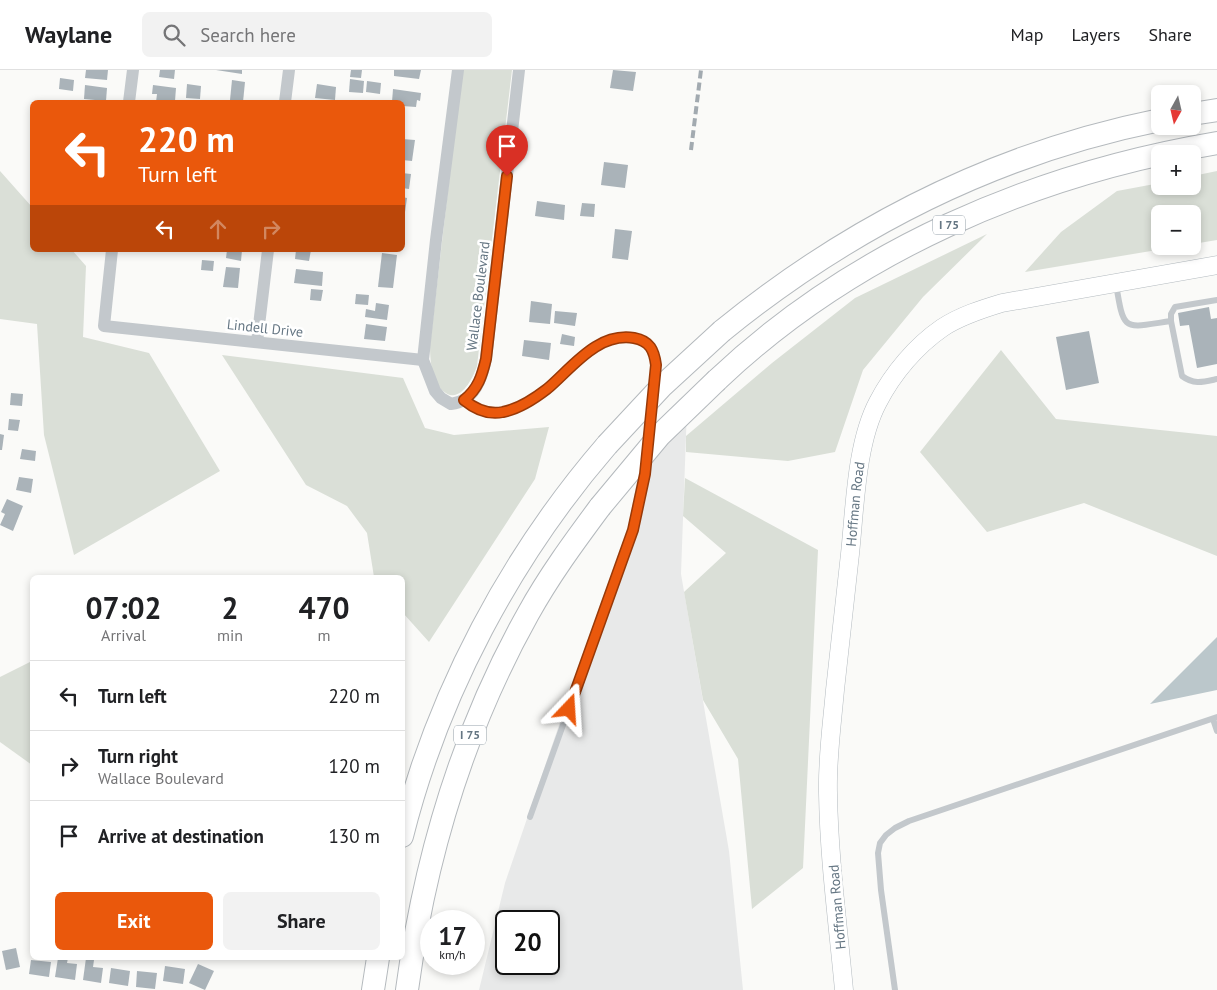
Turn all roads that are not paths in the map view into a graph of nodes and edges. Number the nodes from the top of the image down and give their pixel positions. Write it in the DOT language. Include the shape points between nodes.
graph roads {
  1 [pos="132,70"];
  2 [pos="289,70"];
  3 [pos="458,70"];
  4 [pos="519,70"];
  5 [pos="129,100"];
  6 [pos="285,100"];
  7 [pos="1217,110"];
  8 [pos="1201,113"];
  9 [pos="1151,122"];
  10 [pos="1217,143"];
  11 [pos="112,252"];
  12 [pos="268,252"];
  13 [pos="1217,265"];
  14 [pos="1116,283"];
  15 [pos="1217,300"];
  16 [pos="1170,321"];
  17 [pos="257,342"];
  18 [pos="423,360"];
  19 [pos="1217,379"];
  20 [pos="464,400"];
  21 [pos="1215,718"];
  22 [pos="1217,731"];
  23 [pos="530,817"];
  24 [pos="405,825"];
  25 [pos="378,960"];
  26 [pos="373,990"];
  27 [pos="407,990"];
  28 [pos="844,990"];
  29 [pos="895,990"];
  1 -- 5 [label="street"];
  2 -- 6 [label="street"];
  3 -- 18 [label="street"];
  4 -- 20 [label="street, Wallace Boulevard" via="486,359 479,383"];
  7 -- 8 [label="highway"];
  9 -- 24 [label="highway, I 75, bridge" via="1052,148 974,177 880,223 773,291 722,331 661,387 579,479 510,579 461,673 436,731"];
  10 -- 27 [label="highway, I 75, bridge" via="1147,156 1072,177 952,223 896,252 841,285 770,335 716,380 660,435 568,550 528,613 499,669 448,797 426,880"];
  11 -- 17 [label="street, Lindell Drive" via="104,326"];
  12 -- 17 [label="street"];
  13 -- 14 [label="street, Hoffman Road"];
  14 -- 16 [label="lane" via="1126,323 1136,326"];
  14 -- 28 [label="street, Hoffman Road" via="1002,302 942,328 903,364 889,382 869,421 857,487 829,743 831,845"];
  15 -- 16 [label="lane" via="1175,307"];
  16 -- 19 [label="lane" via="1182,376 1195,383"];
  17 -- 18 [label="street, Lindell Drive"];
  18 -- 20 [label="street" via="432,385 441,398 452,404"];
  20 -- 23 [label="lane" via="488,412 512,410 539,395 587,353 611,340 639,339 647,342 654,354 656,365 645,474 633,530"];
  21 -- 22 [label="lane"];
  21 -- 29 [label="lane" via="895,828 880,843 878,853"];
  25 -- 26 [label="highway"];
}
